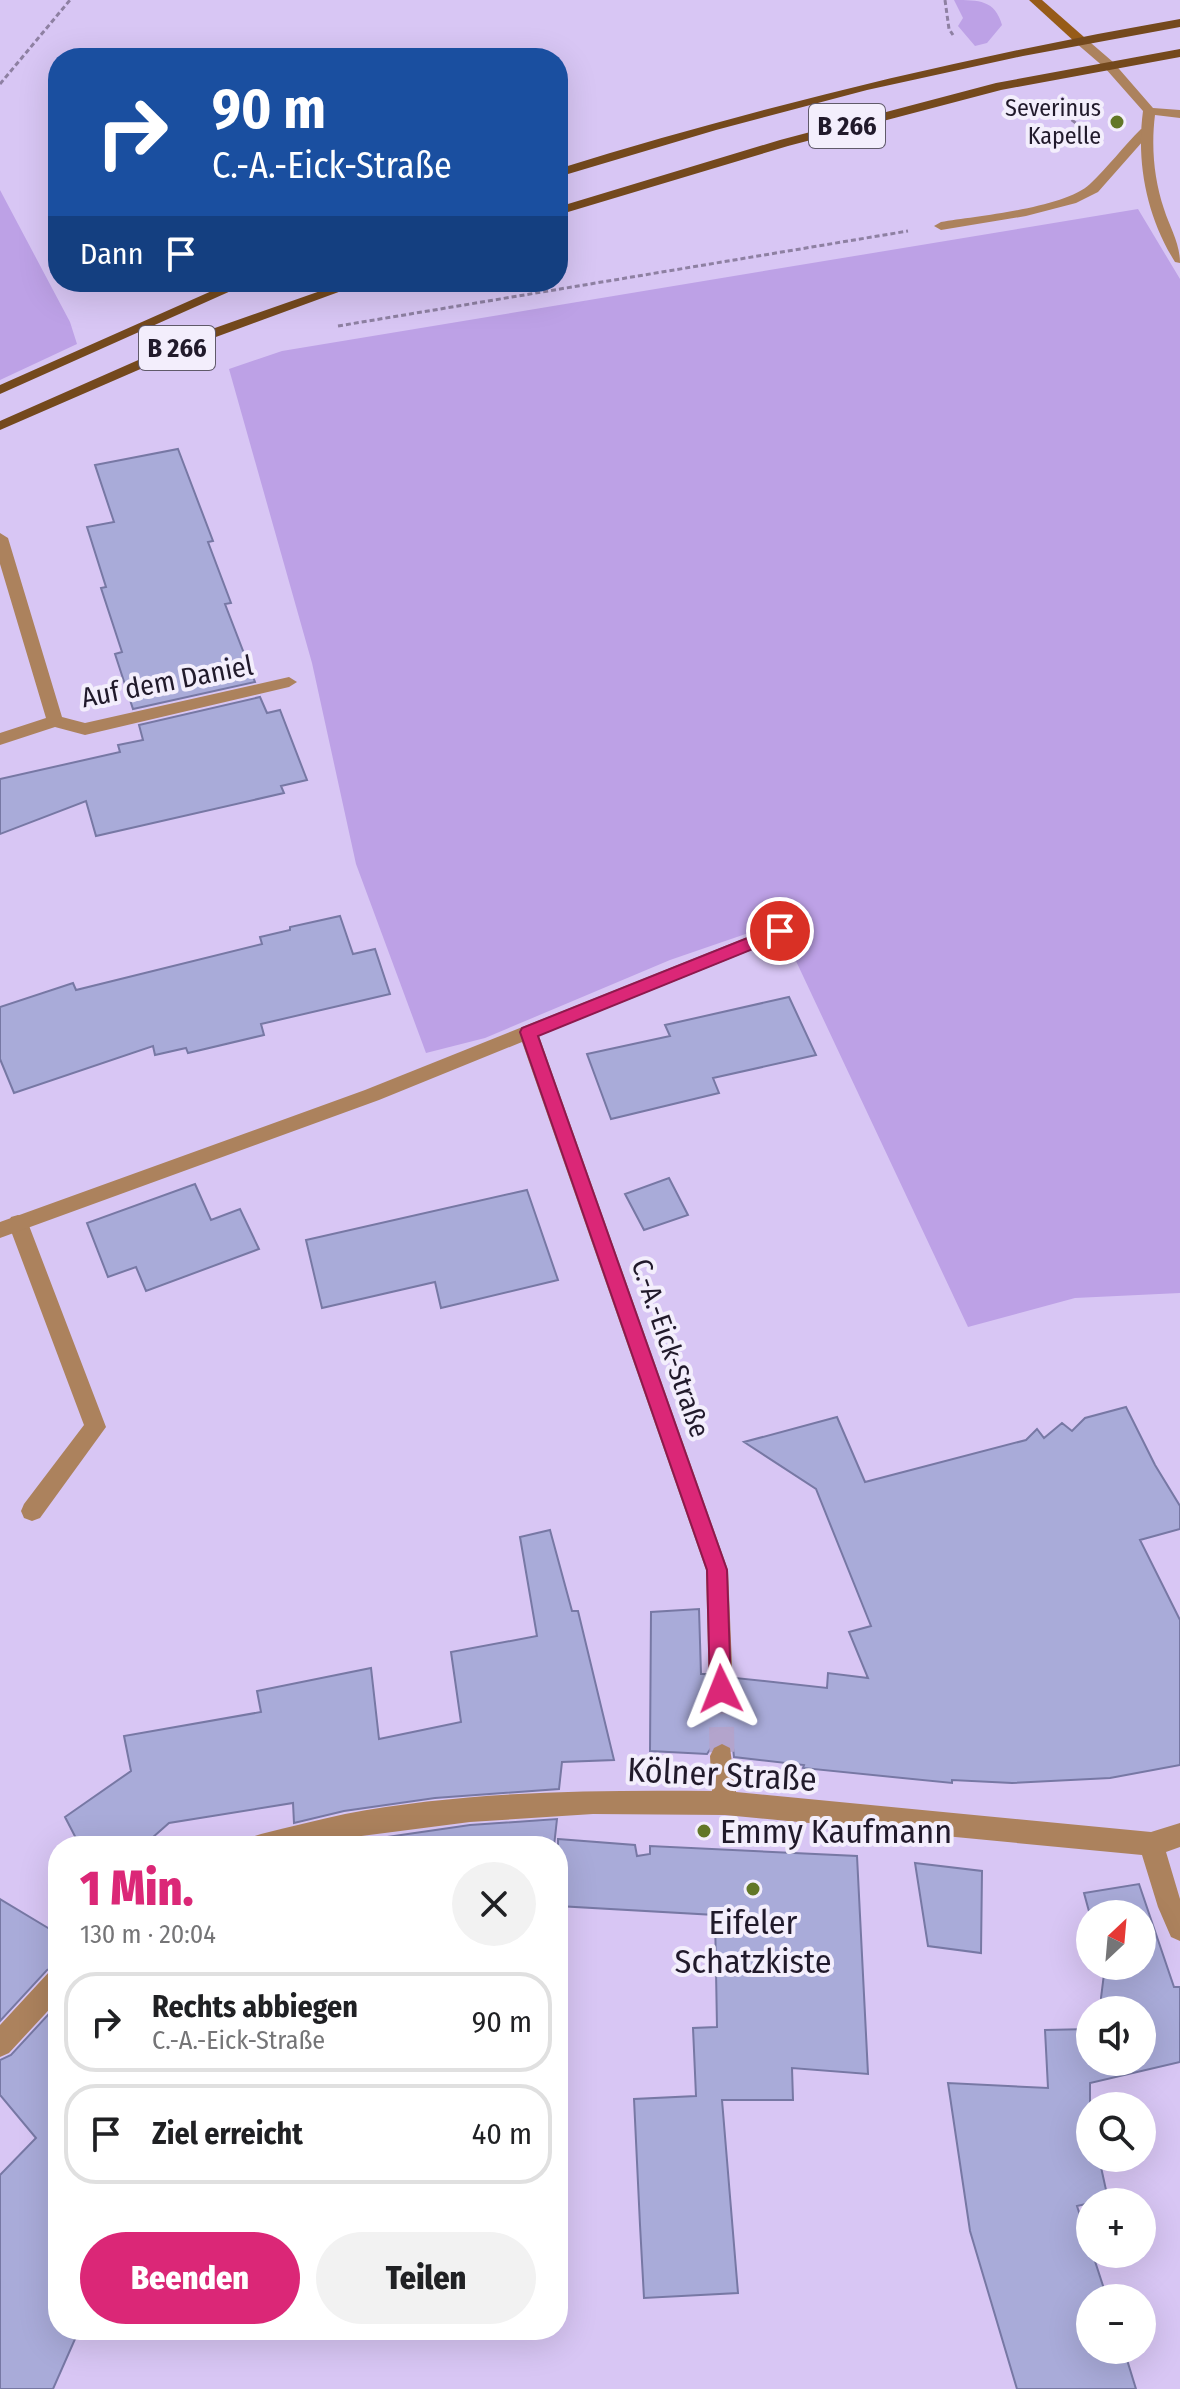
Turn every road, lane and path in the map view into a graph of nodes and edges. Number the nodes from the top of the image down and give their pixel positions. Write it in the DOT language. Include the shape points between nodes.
graph roads {
  1 [pos="70,0"];
  2 [pos="1035,0"];
  3 [pos="1180,23"];
  4 [pos="1080,40"];
  5 [pos="1180,53"];
  6 [pos="1109,65"];
  7 [pos="0,84"];
  8 [pos="1055,106"];
  9 [pos="1149,111"];
  10 [pos="1180,114"];
  11 [pos="1145,132"];
  12 [pos="1122,154"];
  13 [pos="568,170"];
  14 [pos="568,208"];
  15 [pos="941,226"];
  16 [pos="1180,259"];
  17 [pos="568,288"];
  18 [pos="219,292"];
  19 [pos="331,292"];
  20 [pos="541,292"];
  21 [pos="335,326"];
  22 [pos="0,390"];
  23 [pos="0,426"];
  24 [pos="0,538"];
  25 [pos="289,682"];
  26 [pos="55,721"];
  27 [pos="0,739"];
  28 [pos="780,931"];
  29 [pos="528,1032"];
  30 [pos="9,1226"];
  31 [pos="32,1511"];
  32 [pos="721,1689"];
  33 [pos="722,1756"];
  34 [pos="725,1803"];
  35 [pos="1180,1835"];
  36 [pos="304,1836"];
  37 [pos="1151,1844"];
  38 [pos="1180,1928"];
  39 [pos="48,1992"];
  40 [pos="0,2044"];
  1 -- 7 [label="path"];
  2 -- 4 [label="street"];
  3 -- 4 [label="main road, B 266"];
  4 -- 6 [label="street"];
  4 -- 13 [label="main road, B 266" via="758,114"];
  5 -- 6 [label="main road, B 266"];
  6 -- 9 [label="street"];
  6 -- 14 [label="main road, B 266" via="1000,86 784,143"];
  8 -- 12 [label="path" via="1108,149"];
  9 -- 10 [label="street"];
  9 -- 11 [label="street"];
  11 -- 12 [label="street"];
  11 -- 16 [label="street" via="1152,191"];
  12 -- 15 [label="street" via="1093,189 1071,200"];
  15 -- 17 [label="path"];
  18 -- 22 [label="main road, B 266"];
  19 -- 23 [label="main road, B 266" via="200,338"];
  20 -- 21 [label="path"];
  24 -- 26 [label="street, Auf dem Daniel"];
  25 -- 26 [label="street, Auf dem Daniel" via="85,729"];
  26 -- 27 [label="street, Auf dem Daniel"];
  28 -- 29 [label="street"];
  29 -- 30 [label="street" via="372,1095"];
  29 -- 32 [label="street, C.-A.-Eick-Straße" via="717,1570"];
  30 -- 31 [label="street" via="95,1427"];
  33 -- 34 [label="street"];
  34 -- 36 [label="street, Kölner Straße" via="593,1802 470,1810"];
  34 -- 37 [label="street, Kölner Straße"];
  35 -- 37 [label="street, Kölner Straße"];
  37 -- 38 [label="street"];
  39 -- 40 [label="street"];
}
